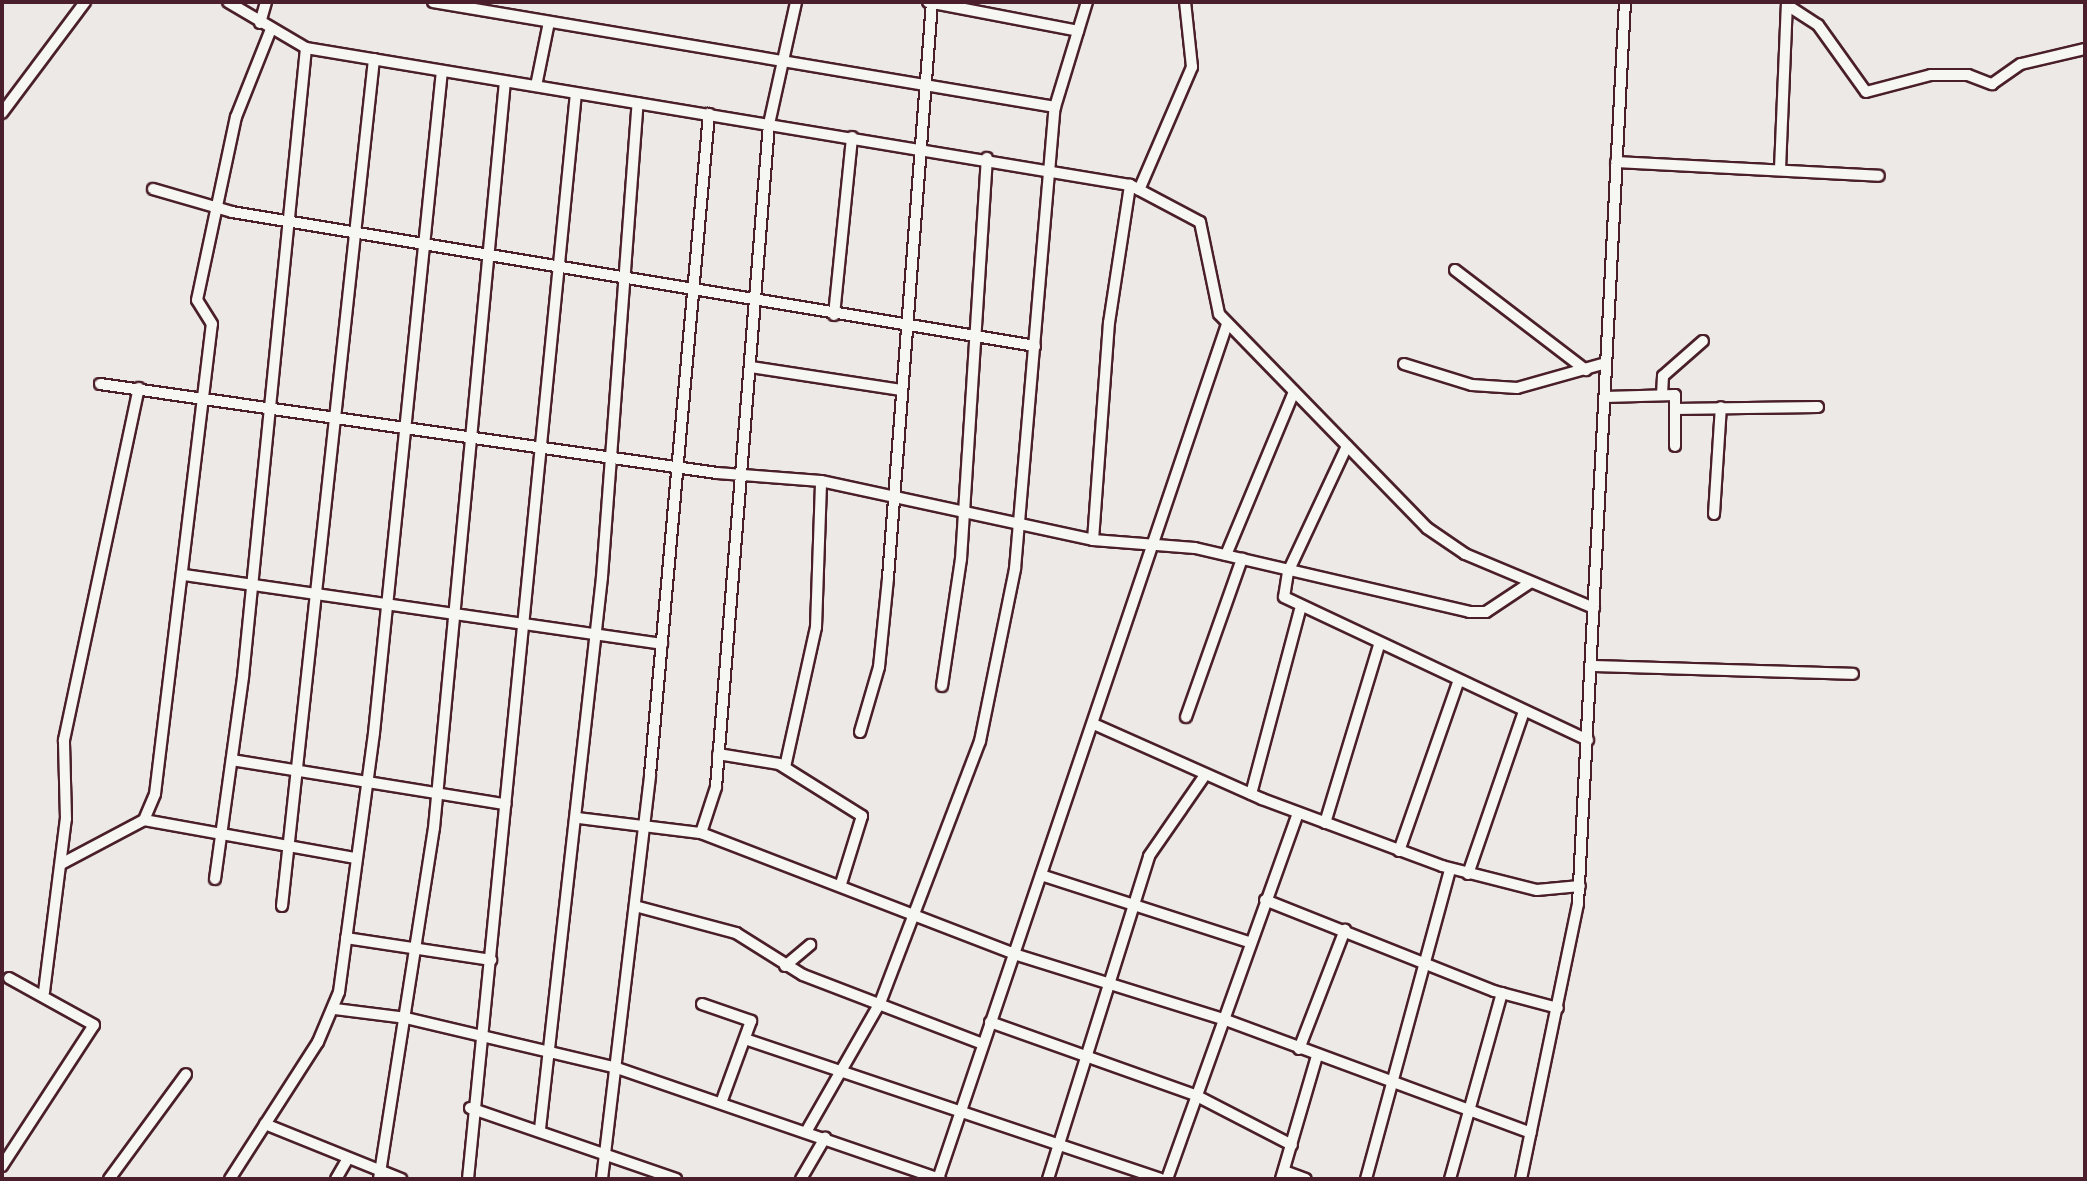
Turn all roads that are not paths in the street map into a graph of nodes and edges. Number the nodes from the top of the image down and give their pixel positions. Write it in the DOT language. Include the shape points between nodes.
graph roads {
  1 [pos="85,2"];
  2 [pos="228,2"];
  3 [pos="266,2"];
  4 [pos="433,2"];
  5 [pos="796,2"];
  6 [pos="931,2"];
  7 [pos="1087,2"];
  8 [pos="1185,2"];
  9 [pos="1625,2"];
  10 [pos="1787,3"];
  11 [pos="549,22"];
  12 [pos="260,23"];
  13 [pos="271,29"];
  14 [pos="1078,31"];
  15 [pos="306,48"];
  16 [pos="2085,49"];
  17 [pos="374,59"];
  18 [pos="786,59"];
  19 [pos="442,71"];
  20 [pos="505,81"];
  21 [pos="922,83"];
  22 [pos="536,86"];
  23 [pos="576,93"];
  24 [pos="638,103"];
  25 [pos="1055,107"];
  26 [pos="2,113"];
  27 [pos="709,114"];
  28 [pos="769,124"];
  29 [pos="852,137"];
  30 [pos="918,147"];
  31 [pos="987,158"];
  32 [pos="1616,162"];
  33 [pos="1047,168"];
  34 [pos="1780,169"];
  35 [pos="1879,176"];
  36 [pos="1134,188"];
  37 [pos="153,189"];
  38 [pos="213,208"];
  39 [pos="289,221"];
  40 [pos="355,231"];
  41 [pos="423,244"];
  42 [pos="489,253"];
  43 [pos="559,265"];
  44 [pos="1455,270"];
  45 [pos="626,279"];
  46 [pos="691,289"];
  47 [pos="757,300"];
  48 [pos="834,315"];
  49 [pos="1227,324"];
  50 [pos="907,326"];
  51 [pos="972,336"];
  52 [pos="1703,341"];
  53 [pos="1035,346"];
  54 [pos="1606,363"];
  55 [pos="1404,364"];
  56 [pos="751,367"];
  57 [pos="1586,370"];
  58 [pos="100,384"];
  59 [pos="139,388"];
  60 [pos="901,390"];
  61 [pos="1294,392"];
  62 [pos="1662,395"];
  63 [pos="203,396"];
  64 [pos="1605,397"];
  65 [pos="270,405"];
  66 [pos="1721,407"];
  67 [pos="1818,407"];
  68 [pos="1675,409"];
  69 [pos="336,415"];
  70 [pos="407,426"];
  71 [pos="472,436"];
  72 [pos="540,446"];
  73 [pos="1347,446"];
  74 [pos="1675,446"];
  75 [pos="613,456"];
  76 [pos="675,466"];
  77 [pos="740,474"];
  78 [pos="821,481"];
  79 [pos="893,495"];
  80 [pos="962,513"];
  81 [pos="1714,514"];
  82 [pos="1018,523"];
  83 [pos="1093,540"];
  84 [pos="1158,546"];
  85 [pos="1226,555"];
  86 [pos="1242,559"];
  87 [pos="1288,572"];
  88 [pos="184,575"];
  89 [pos="1531,582"];
  90 [pos="252,586"];
  91 [pos="320,594"];
  92 [pos="387,603"];
  93 [pos="1594,608"];
  94 [pos="1300,610"];
  95 [pos="456,613"];
  96 [pos="522,625"];
  97 [pos="597,633"];
  98 [pos="662,644"];
  99 [pos="1379,645"];
  100 [pos="1591,666"];
  101 [pos="1853,674"];
  102 [pos="1459,680"];
  103 [pos="942,686"];
  104 [pos="1524,711"];
  105 [pos="1186,717"];
  106 [pos="1096,725"];
  107 [pos="860,732"];
  108 [pos="1588,740"];
  109 [pos="718,754"];
  110 [pos="232,760"];
  111 [pos="785,767"];
  112 [pos="301,769"];
  113 [pos="1205,775"];
  114 [pos="367,781"];
  115 [pos="438,791"];
  116 [pos="1251,794"];
  117 [pos="505,804"];
  118 [pos="1298,813"];
  119 [pos="578,818"];
  120 [pos="144,820"];
  121 [pos="1325,823"];
  122 [pos="644,825"];
  123 [pos="701,833"];
  124 [pos="224,836"];
  125 [pos="292,849"];
  126 [pos="1399,851"];
  127 [pos="356,858"];
  128 [pos="61,864"];
  129 [pos="1450,869"];
  130 [pos="1468,874"];
  131 [pos="1041,875"];
  132 [pos="215,879"];
  133 [pos="841,884"];
  134 [pos="1580,886"];
  135 [pos="1265,900"];
  136 [pos="1135,903"];
  137 [pos="282,906"];
  138 [pos="635,906"];
  139 [pos="912,913"];
  140 [pos="1345,930"];
  141 [pos="346,938"];
  142 [pos="1249,942"];
  143 [pos="810,945"];
  144 [pos="416,948"];
  145 [pos="1014,954"];
  146 [pos="491,960"];
  147 [pos="1427,963"];
  148 [pos="785,966"];
  149 [pos="9,978"];
  150 [pos="1109,983"];
  151 [pos="44,992"];
  152 [pos="1502,993"];
  153 [pos="880,1003"];
  154 [pos="702,1004"];
  155 [pos="1558,1008"];
  156 [pos="335,1009"];
  157 [pos="406,1018"];
  158 [pos="1223,1019"];
  159 [pos="990,1022"];
  160 [pos="477,1037"];
  161 [pos="745,1039"];
  162 [pos="983,1044"];
  163 [pos="1299,1049"];
  164 [pos="553,1050"];
  165 [pos="1317,1056"];
  166 [pos="1086,1057"];
  167 [pos="617,1068"];
  168 [pos="843,1073"];
  169 [pos="186,1074"];
  170 [pos="1393,1084"];
  171 [pos="1195,1095"];
  172 [pos="721,1103"];
  173 [pos="470,1108"];
  174 [pos="1469,1111"];
  175 [pos="961,1112"];
  176 [pos="265,1124"];
  177 [pos="540,1129"];
  178 [pos="806,1132"];
  179 [pos="1531,1133"];
  180 [pos="825,1138"];
  181 [pos="1292,1145"];
  182 [pos="1059,1146"];
  183 [pos="606,1150"];
  184 [pos="348,1158"];
  185 [pos="2,1166"];
  186 [pos="380,1175"];
  187 [pos="1283,1175"];
  188 [pos="109,1179"];
  189 [pos="230,1179"];
  190 [pos="336,1179"];
  191 [pos="401,1179"];
  192 [pos="468,1179"];
  193 [pos="602,1179"];
  194 [pos="676,1179"];
  195 [pos="801,1179"];
  196 [pos="939,1179"];
  197 [pos="1048,1179"];
  198 [pos="1160,1179"];
  199 [pos="1167,1179"];
  200 [pos="1306,1179"];
  201 [pos="1366,1179"];
  202 [pos="1450,1179"];
  203 [pos="1521,1179"];
  1 -- 26 [label="street"];
  2 -- 12 [label="street"];
  3 -- 12 [label="street"];
  4 -- 11 [label="street"];
  5 -- 18 [label="street"];
  6 -- 14 [label="street"];
  6 -- 21 [label="street"];
  7 -- 14 [label="street"];
  8 -- 36 [label="street" via="1192,67"];
  9 -- 32 [label="street"];
  10 -- 16 [label="street" via="1818,25 1866,92 1931,75 1968,75 1992,84 2021,64"];
  10 -- 34 [label="street"];
  11 -- 18 [label="street"];
  11 -- 22 [label="street"];
  12 -- 13 [label="street"];
  13 -- 15 [label="street"];
  13 -- 38 [label="street" via="236,117"];
  14 -- 25 [label="street"];
  15 -- 17 [label="street"];
  15 -- 39 [label="street"];
  17 -- 19 [label="street"];
  17 -- 40 [label="street"];
  18 -- 21 [label="street"];
  18 -- 28 [label="street"];
  19 -- 20 [label="street"];
  19 -- 41 [label="street"];
  20 -- 22 [label="street"];
  20 -- 42 [label="street"];
  21 -- 25 [label="street"];
  21 -- 30 [label="street"];
  22 -- 23 [label="street"];
  23 -- 24 [label="street"];
  23 -- 43 [label="street"];
  24 -- 27 [label="street"];
  24 -- 45 [label="street"];
  25 -- 33 [label="street"];
  27 -- 28 [label="street"];
  27 -- 46 [label="street"];
  28 -- 29 [label="street"];
  28 -- 47 [label="street"];
  29 -- 30 [label="street"];
  29 -- 48 [label="street"];
  30 -- 31 [label="street"];
  30 -- 50 [label="street"];
  31 -- 33 [label="street"];
  31 -- 51 [label="street"];
  32 -- 34 [label="street"];
  32 -- 54 [label="street"];
  33 -- 36 [label="street"];
  33 -- 53 [label="street"];
  34 -- 35 [label="street"];
  36 -- 49 [label="street" via="1200,222 1214,300"];
  36 -- 83 [label="street" via="1109,323"];
  37 -- 38 [label="street"];
  38 -- 39 [label="street"];
  38 -- 63 [label="street" via="197,300 211,317"];
  39 -- 40 [label="street"];
  39 -- 65 [label="street"];
  40 -- 41 [label="street"];
  40 -- 69 [label="street"];
  41 -- 42 [label="street"];
  41 -- 70 [label="street"];
  42 -- 43 [label="street"];
  42 -- 71 [label="street"];
  43 -- 45 [label="street"];
  43 -- 72 [label="street"];
  44 -- 57 [label="street"];
  45 -- 46 [label="street"];
  45 -- 75 [label="street"];
  46 -- 47 [label="street"];
  46 -- 76 [label="street"];
  47 -- 48 [label="street"];
  47 -- 56 [label="street"];
  48 -- 50 [label="street"];
  49 -- 61 [label="street"];
  49 -- 84 [label="street"];
  50 -- 51 [label="street"];
  50 -- 60 [label="street"];
  51 -- 53 [label="street"];
  51 -- 80 [label="street"];
  52 -- 62 [label="street" via="1663,376"];
  53 -- 82 [label="street"];
  54 -- 57 [label="street"];
  54 -- 64 [label="street"];
  55 -- 57 [label="street" via="1472,385 1517,388"];
  56 -- 60 [label="street"];
  56 -- 77 [label="street"];
  58 -- 59 [label="street"];
  59 -- 63 [label="street"];
  59 -- 128 [label="street" via="64,740"];
  60 -- 79 [label="street"];
  61 -- 73 [label="street"];
  61 -- 85 [label="street"];
  62 -- 64 [label="street"];
  62 -- 68 [label="street" via="1675,395"];
  63 -- 65 [label="street"];
  63 -- 88 [label="street"];
  64 -- 93 [label="street"];
  65 -- 69 [label="street"];
  65 -- 90 [label="street"];
  66 -- 67 [label="street"];
  66 -- 68 [label="street"];
  66 -- 81 [label="street"];
  68 -- 74 [label="street"];
  69 -- 70 [label="street"];
  69 -- 91 [label="street"];
  70 -- 71 [label="street"];
  70 -- 92 [label="street"];
  71 -- 72 [label="street"];
  71 -- 95 [label="street"];
  72 -- 75 [label="street"];
  72 -- 96 [label="street"];
  73 -- 87 [label="street"];
  73 -- 89 [label="street" via="1448,545"];
  75 -- 76 [label="street"];
  75 -- 97 [label="street"];
  76 -- 77 [label="street"];
  76 -- 98 [label="street"];
  77 -- 78 [label="street"];
  77 -- 109 [label="street"];
  78 -- 79 [label="street"];
  78 -- 111 [label="street" via="816,627"];
  79 -- 80 [label="street"];
  79 -- 107 [label="street" via="879,667"];
  80 -- 82 [label="street"];
  80 -- 103 [label="street"];
  82 -- 83 [label="street"];
  82 -- 139 [label="street" via="1009,609 980,741"];
  83 -- 84 [label="street"];
  84 -- 85 [label="street"];
  84 -- 106 [label="street"];
  85 -- 86 [label="street"];
  86 -- 87 [label="street"];
  86 -- 105 [label="street"];
  87 -- 89 [label="street" via="1469,612 1486,612"];
  87 -- 94 [label="street" via="1281,589"];
  88 -- 90 [label="street"];
  88 -- 120 [label="street" via="160,766"];
  89 -- 93 [label="street"];
  90 -- 91 [label="street"];
  90 -- 110 [label="street"];
  91 -- 92 [label="street"];
  91 -- 112 [label="street"];
  92 -- 95 [label="street"];
  92 -- 114 [label="street"];
  93 -- 100 [label="street"];
  94 -- 99 [label="street"];
  94 -- 116 [label="street"];
  95 -- 96 [label="street"];
  95 -- 115 [label="street"];
  96 -- 97 [label="street"];
  96 -- 117 [label="street"];
  97 -- 98 [label="street"];
  97 -- 119 [label="street"];
  98 -- 122 [label="street"];
  99 -- 102 [label="street"];
  99 -- 121 [label="street"];
  100 -- 101 [label="street"];
  100 -- 108 [label="street"];
  102 -- 104 [label="street"];
  102 -- 126 [label="street"];
  104 -- 108 [label="street"];
  104 -- 130 [label="street"];
  106 -- 113 [label="street"];
  106 -- 131 [label="street"];
  108 -- 134 [label="street"];
  109 -- 111 [label="street"];
  109 -- 123 [label="street"];
  110 -- 112 [label="street"];
  110 -- 124 [label="street"];
  111 -- 133 [label="street" via="862,816"];
  112 -- 114 [label="street"];
  112 -- 125 [label="street"];
  113 -- 116 [label="street"];
  113 -- 136 [label="street" via="1149,856"];
  114 -- 115 [label="street"];
  114 -- 127 [label="street"];
  115 -- 117 [label="street"];
  115 -- 144 [label="street"];
  116 -- 118 [label="street"];
  117 -- 146 [label="street"];
  118 -- 121 [label="street"];
  118 -- 135 [label="street"];
  119 -- 122 [label="street"];
  119 -- 164 [label="street"];
  120 -- 124 [label="street"];
  120 -- 128 [label="street"];
  121 -- 126 [label="street"];
  122 -- 123 [label="street"];
  122 -- 138 [label="street"];
  123 -- 133 [label="street"];
  124 -- 125 [label="street"];
  124 -- 132 [label="street"];
  125 -- 127 [label="street"];
  125 -- 137 [label="street"];
  126 -- 129 [label="street"];
  127 -- 141 [label="street"];
  128 -- 151 [label="street"];
  129 -- 130 [label="street"];
  129 -- 147 [label="street"];
  130 -- 134 [label="street" via="1537,890"];
  131 -- 136 [label="street"];
  131 -- 145 [label="street"];
  133 -- 139 [label="street"];
  134 -- 155 [label="street"];
  135 -- 140 [label="street"];
  135 -- 142 [label="street"];
  136 -- 142 [label="street"];
  136 -- 150 [label="street"];
  138 -- 148 [label="street" via="736,933"];
  138 -- 167 [label="street"];
  139 -- 145 [label="street"];
  139 -- 153 [label="street"];
  140 -- 147 [label="street"];
  140 -- 163 [label="street"];
  141 -- 144 [label="street"];
  141 -- 156 [label="street"];
  142 -- 158 [label="street"];
  143 -- 148 [label="street"];
  144 -- 146 [label="street"];
  144 -- 157 [label="street"];
  145 -- 150 [label="street"];
  145 -- 159 [label="street"];
  146 -- 160 [label="street"];
  147 -- 152 [label="street"];
  147 -- 170 [label="street"];
  148 -- 153 [label="street"];
  149 -- 151 [label="street"];
  150 -- 158 [label="street"];
  150 -- 166 [label="street"];
  151 -- 185 [label="street" via="94,1025"];
  152 -- 155 [label="street"];
  152 -- 174 [label="street"];
  153 -- 162 [label="street"];
  153 -- 168 [label="street"];
  154 -- 161 [label="street" via="751,1021"];
  155 -- 179 [label="street"];
  156 -- 157 [label="street"];
  156 -- 176 [label="street"];
  157 -- 160 [label="street"];
  157 -- 186 [label="street"];
  158 -- 163 [label="street"];
  158 -- 171 [label="street"];
  159 -- 162 [label="street"];
  159 -- 166 [label="street"];
  160 -- 164 [label="street"];
  160 -- 173 [label="street"];
  161 -- 168 [label="street"];
  161 -- 172 [label="street"];
  162 -- 175 [label="street"];
  163 -- 165 [label="street"];
  164 -- 167 [label="street"];
  164 -- 177 [label="street"];
  165 -- 170 [label="street"];
  165 -- 181 [label="street"];
  166 -- 171 [label="street"];
  166 -- 182 [label="street"];
  167 -- 172 [label="street"];
  167 -- 183 [label="street"];
  168 -- 175 [label="street"];
  168 -- 178 [label="street"];
  169 -- 188 [label="street"];
  170 -- 174 [label="street"];
  170 -- 201 [label="street"];
  171 -- 181 [label="street"];
  171 -- 199 [label="street"];
  172 -- 178 [label="street"];
  173 -- 177 [label="street"];
  173 -- 192 [label="street"];
  174 -- 179 [label="street"];
  174 -- 202 [label="street"];
  175 -- 182 [label="street"];
  175 -- 196 [label="street"];
  176 -- 184 [label="street"];
  176 -- 189 [label="street"];
  177 -- 183 [label="street"];
  178 -- 180 [label="street"];
  179 -- 203 [label="street"];
  180 -- 195 [label="street"];
  180 -- 196 [label="street"];
  181 -- 187 [label="street"];
  182 -- 197 [label="street"];
  182 -- 198 [label="street"];
  183 -- 193 [label="street"];
  183 -- 194 [label="street"];
  184 -- 186 [label="street"];
  184 -- 190 [label="street"];
  186 -- 191 [label="street"];
  187 -- 200 [label="street"];
}
